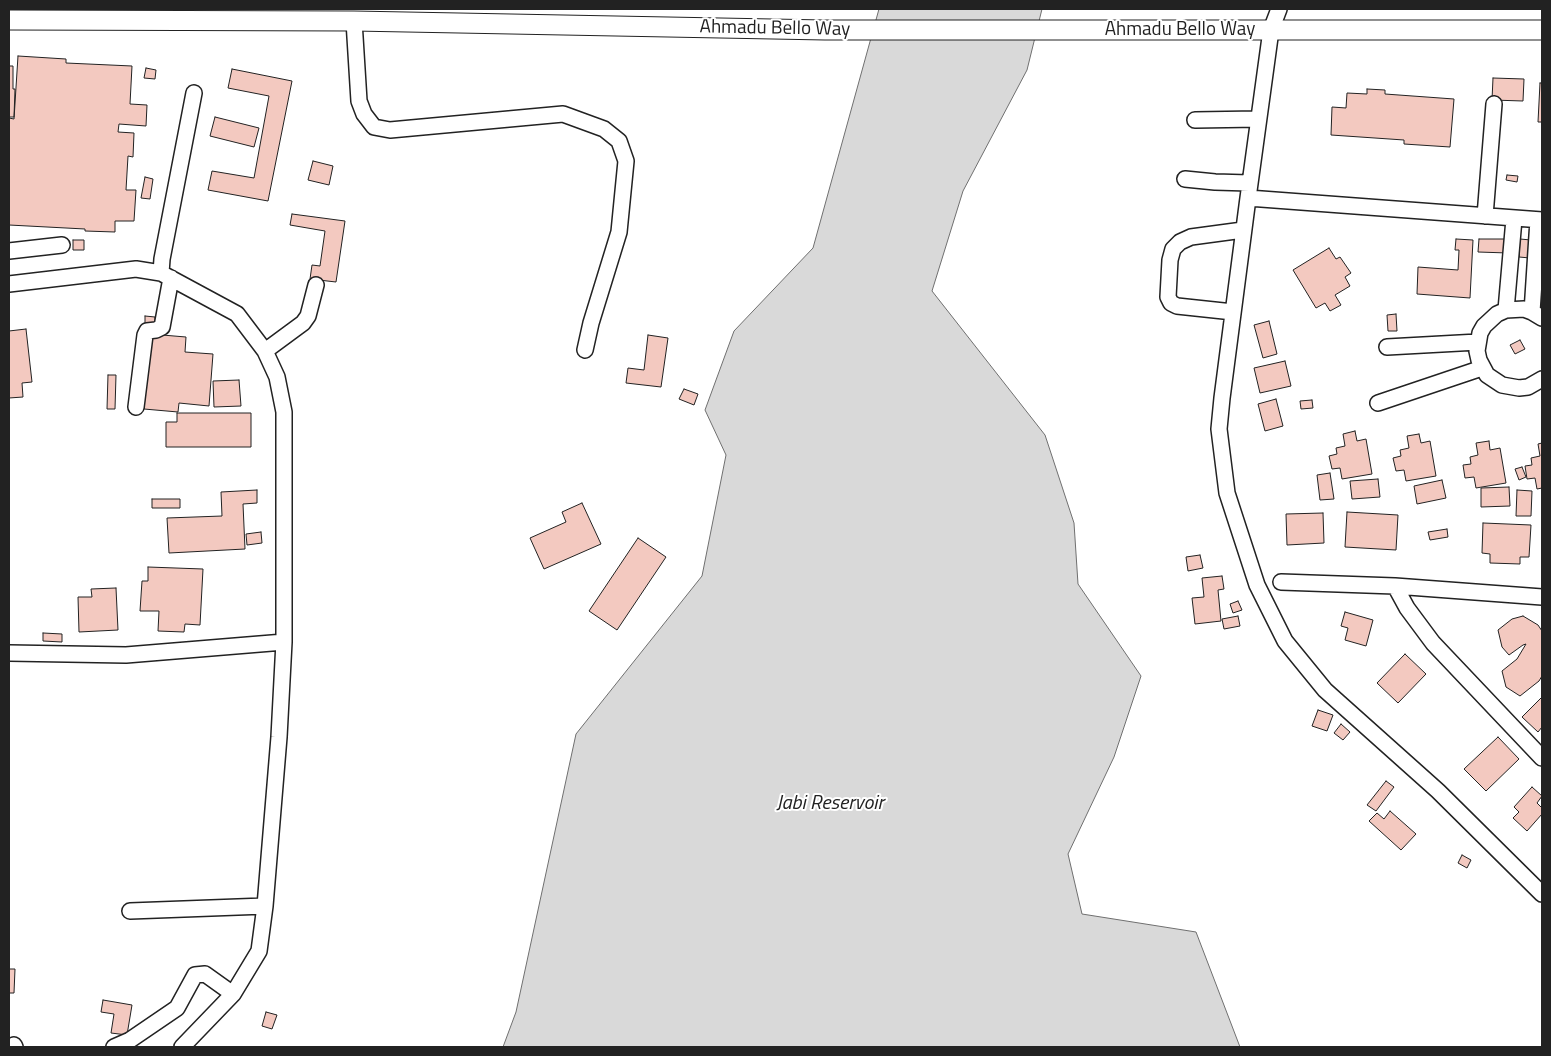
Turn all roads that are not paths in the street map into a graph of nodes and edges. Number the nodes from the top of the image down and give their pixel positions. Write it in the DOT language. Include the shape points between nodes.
graph roads {
  1 [pos="1279,9"];
  2 [pos="230,15"];
  3 [pos="9,20"];
  4 [pos="354,21"];
  5 [pos="1271,30"];
  6 [pos="1542,30"];
  7 [pos="194,93"];
  8 [pos="1494,104"];
  9 [pos="1258,119"];
  10 [pos="1195,120"];
  11 [pos="1185,179"];
  12 [pos="1248,190"];
  13 [pos="1484,216"];
  14 [pos="1514,219"];
  15 [pos="1540,220"];
  16 [pos="1244,230"];
  17 [pos="62,245"];
  18 [pos="9,251"];
  19 [pos="166,275"];
  20 [pos="9,284"];
  21 [pos="316,284"];
  22 [pos="1506,310"];
  23 [pos="1233,312"];
  24 [pos="1537,315"];
  25 [pos="1478,342"];
  26 [pos="1387,347"];
  27 [pos="585,350"];
  28 [pos="265,351"];
  29 [pos="1482,368"];
  30 [pos="1542,379"];
  31 [pos="1378,403"];
  32 [pos="136,407"];
  33 [pos="1281,582"];
  34 [pos="1395,586"];
  35 [pos="1542,597"];
  36 [pos="284,642"];
  37 [pos="9,653"];
  38 [pos="1542,758"];
  39 [pos="1542,894"];
  40 [pos="265,906"];
  41 [pos="130,912"];
  42 [pos="233,994"];
  43 [pos="114,1047"];
  44 [pos="182,1047"];
  1 -- 5 [label="street"];
  2 -- 3 [label="main road, Ahmadu Bello Way"];
  2 -- 4 [label="main road, Ahmadu Bello Way"];
  4 -- 5 [label="main road, Ahmadu Bello Way" via="825,30"];
  4 -- 27 [label="street" via="359,101 374,127 390,130 563,114 604,129 619,141 626,161 619,232"];
  5 -- 6 [label="main road, Ahmadu Bello Way"];
  5 -- 9 [label="street"];
  7 -- 19 [label="street" via="162,259"];
  8 -- 13 [label="street"];
  9 -- 10 [label="street"];
  9 -- 12 [label="street"];
  11 -- 12 [label="street"];
  12 -- 13 [label="street"];
  12 -- 16 [label="street"];
  13 -- 14 [label="street"];
  14 -- 15 [label="street"];
  14 -- 22 [label="street"];
  15 -- 24 [label="street"];
  16 -- 23 [label="street"];
  16 -- 23 [label="street" via="1191,237 1173,249 1170,260 1168,297 1171,303"];
  17 -- 18 [label="street"];
  19 -- 20 [label="street" via="136,269"];
  19 -- 28 [label="street" via="237,314"];
  19 -- 32 [label="street" via="162,327 145,335"];
  21 -- 28 [label="street" via="308,316 303,323"];
  22 -- 24 [label="street"];
  22 -- 25 [label="street" via="1490,319"];
  23 -- 39 [label="street" via="1219,429 1227,493 1257,585 1285,642 1325,690 1438,791"];
  25 -- 26 [label="street"];
  25 -- 29 [label="street"];
  28 -- 36 [label="street" via="276,377 284,412"];
  29 -- 30 [label="street" via="1494,381 1510,388 1528,387"];
  29 -- 31 [label="street"];
  33 -- 34 [label="street"];
  34 -- 35 [label="street"];
  34 -- 38 [label="street" via="1433,643"];
  36 -- 37 [label="street" via="126,655"];
  36 -- 40 [label="street"];
  40 -- 41 [label="street"];
  40 -- 42 [label="street" via="258,951"];
  42 -- 43 [label="street" via="205,974 196,975 177,1008"];
  42 -- 44 [label="street"];
}
